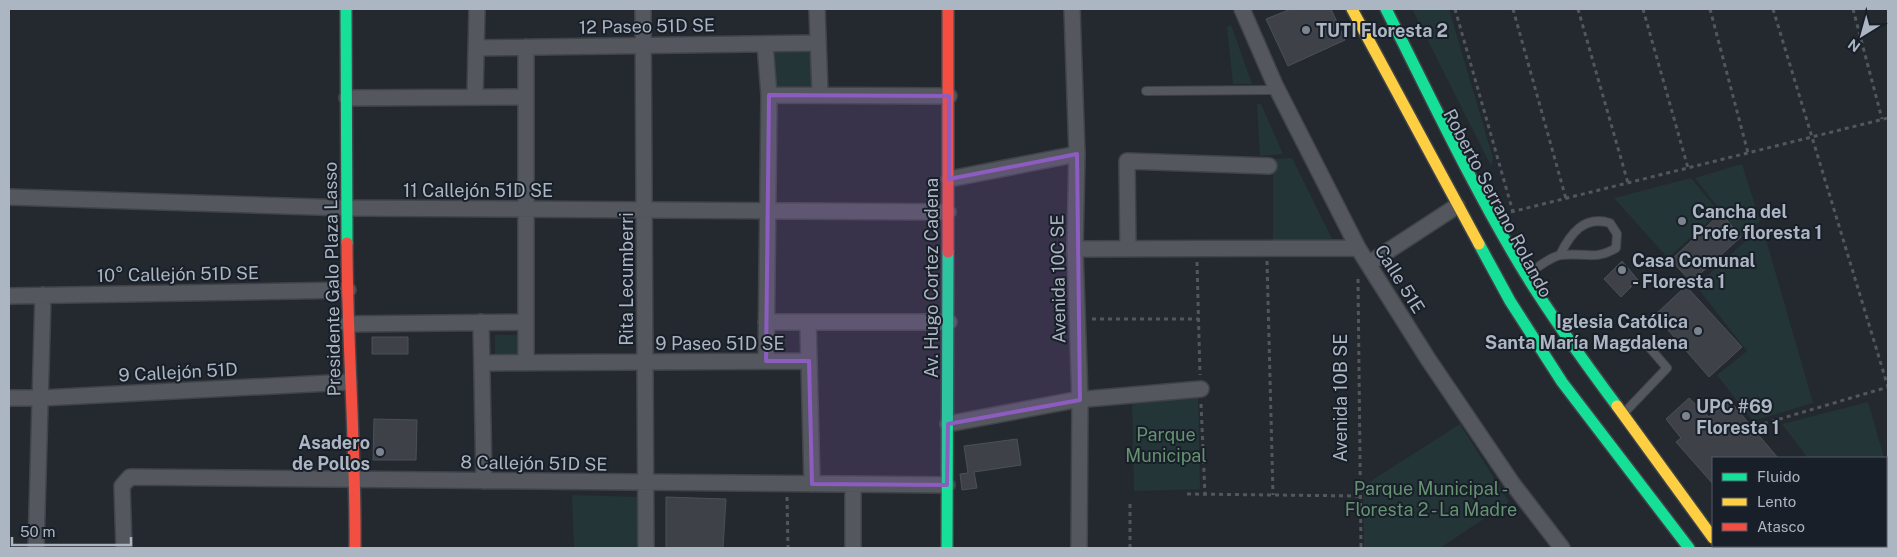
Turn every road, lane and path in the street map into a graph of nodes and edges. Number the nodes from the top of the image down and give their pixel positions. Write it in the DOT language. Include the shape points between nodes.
graph roads {
  1 [pos="346,9"];
  2 [pos="477,9"];
  3 [pos="643,9"];
  4 [pos="817,9"];
  5 [pos="948,9"];
  6 [pos="1072,9"];
  7 [pos="1242,9"];
  8 [pos="1352,9"];
  9 [pos="1361,9"];
  10 [pos="1386,9"];
  11 [pos="1454,9"];
  12 [pos="1513,9"];
  13 [pos="1578,9"];
  14 [pos="1643,9"];
  15 [pos="1710,9"];
  16 [pos="1773,9"];
  17 [pos="1854,9"];
  18 [pos="818,43"];
  19 [pos="643,44"];
  20 [pos="765,44"];
  21 [pos="526,46"];
  22 [pos="1395,46"];
  23 [pos="476,48"];
  24 [pos="1277,90"];
  25 [pos="1146,91"];
  26 [pos="769,94"];
  27 [pos="820,94"];
  28 [pos="475,96"];
  29 [pos="949,96"];
  30 [pos="526,97"];
  31 [pos="347,98"];
  32 [pos="1888,118"];
  33 [pos="1882,119"];
  34 [pos="1812,137"];
  35 [pos="1748,153"];
  36 [pos="1077,154"];
  37 [pos="1269,166"];
  38 [pos="1688,168"];
  39 [pos="949,179"];
  40 [pos="1628,183"];
  41 [pos="9,197"];
  42 [pos="1566,199"];
  43 [pos="1457,206"];
  44 [pos="347,208"];
  45 [pos="526,209"];
  46 [pos="644,210"];
  47 [pos="768,211"];
  48 [pos="948,212"];
  49 [pos="1513,212"];
  50 [pos="1493,218"];
  51 [pos="1197,248"];
  52 [pos="1267,248"];
  53 [pos="1358,248"];
  54 [pos="1075,249"];
  55 [pos="1128,249"];
  56 [pos="1503,255"];
  57 [pos="1560,255"];
  58 [pos="1368,264"];
  59 [pos="1526,275"];
  60 [pos="1358,278"];
  61 [pos="348,290"];
  62 [pos="44,295"];
  63 [pos="9,296"];
  64 [pos="1076,319"];
  65 [pos="1199,319"];
  66 [pos="481,322"];
  67 [pos="525,322"];
  68 [pos="766,322"];
  69 [pos="808,322"];
  70 [pos="949,322"];
  71 [pos="347,324"];
  72 [pos="1649,347"];
  73 [pos="766,361"];
  74 [pos="809,361"];
  75 [pos="645,362"];
  76 [pos="482,363"];
  77 [pos="526,363"];
  78 [pos="349,382"];
  79 [pos="1888,387"];
  80 [pos="1201,390"];
  81 [pos="9,398"];
  82 [pos="42,398"];
  83 [pos="1080,400"];
  84 [pos="1622,415"];
  85 [pos="948,424"];
  86 [pos="1756,426"];
  87 [pos="1647,463"];
  88 [pos="356,479"];
  89 [pos="484,481"];
  90 [pos="646,483"];
  91 [pos="787,484"];
  92 [pos="812,484"];
  93 [pos="852,484"];
  94 [pos="947,486"];
  95 [pos="1187,494"];
  96 [pos="1204,494"];
  97 [pos="1273,495"];
  98 [pos="1360,496"];
  99 [pos="1130,503"];
  100 [pos="1695,542"];
  101 [pos="36,548"];
  102 [pos="124,548"];
  103 [pos="355,548"];
  104 [pos="646,548"];
  105 [pos="788,548"];
  106 [pos="853,548"];
  107 [pos="948,548"];
  108 [pos="1079,548"];
  109 [pos="1130,548"];
  110 [pos="1360,548"];
  111 [pos="1562,548"];
  112 [pos="1714,548"];
  1 -- 31 [label="main road, Presidente Galo Plaza Lasso"];
  2 -- 23 [label="street"];
  3 -- 19 [label="street, Rita Lecumberri"];
  4 -- 18 [label="street"];
  5 -- 29 [label="main road, Av. Hugo Cortez Cadena"];
  6 -- 36 [label="street, Avenida 10C SE"];
  7 -- 24 [label="street, Calle 51E"];
  8 -- 43 [label="main road, Roberto Serrano Rolando"];
  9 -- 100 [label="lane, Roberto Serrano Rolando" via="1516,298 1568,376"];
  10 -- 50 [label="main road, Roberto Serrano Rolando"];
  11 -- 49 [label="path"];
  12 -- 42 [label="path"];
  13 -- 40 [label="path"];
  14 -- 38 [label="path"];
  15 -- 35 [label="path"];
  16 -- 34 [label="path"];
  17 -- 33 [label="path"];
  18 -- 20 [label="street, 12 Paseo 51D SE"];
  18 -- 27 [label="street"];
  19 -- 20 [label="street, 12 Paseo 51D SE"];
  19 -- 21 [label="street, 12 Paseo 51D SE"];
  19 -- 46 [label="street, Rita Lecumberri"];
  20 -- 26 [label="street"];
  21 -- 23 [label="street, 12 Paseo 51D SE"];
  21 -- 30 [label="street"];
  22 -- 56 [label="lane, Roberto Serrano Rolando"];
  23 -- 28 [label="street"];
  24 -- 25 [label="lane"];
  24 -- 53 [label="street, Calle 51E"];
  26 -- 27 [label="street"];
  26 -- 47 [label="street"];
  27 -- 29 [label="street"];
  28 -- 30 [label="street"];
  28 -- 31 [label="street"];
  29 -- 39 [label="main road, Av. Hugo Cortez Cadena"];
  30 -- 45 [label="street"];
  31 -- 44 [label="main road, Presidente Galo Plaza Lasso"];
  32 -- 33 [label="path"];
  33 -- 34 [label="path"];
  34 -- 35 [label="path"];
  34 -- 79 [label="path"];
  35 -- 38 [label="path"];
  36 -- 39 [label="street"];
  36 -- 54 [label="street, Avenida 10C SE"];
  37 -- 55 [label="street" via="1127,161"];
  38 -- 40 [label="path"];
  39 -- 48 [label="main road, Av. Hugo Cortez Cadena"];
  40 -- 42 [label="path"];
  41 -- 44 [label="street, 11 Callejón 51D SE"];
  42 -- 49 [label="path"];
  43 -- 58 [label="street"];
  43 -- 100 [label="main road, Roberto Serrano Rolando" via="1510,301 1562,382"];
  44 -- 45 [label="street, 11 Callejón 51D SE"];
  44 -- 61 [label="main road, Presidente Galo Plaza Lasso"];
  45 -- 46 [label="street, 11 Callejón 51D SE"];
  45 -- 67 [label="street"];
  46 -- 47 [label="street, 11 Callejón 51D SE"];
  46 -- 75 [label="street, Rita Lecumberri"];
  47 -- 48 [label="street, 11 Callejón 51D SE"];
  47 -- 68 [label="street"];
  48 -- 70 [label="main road, Av. Hugo Cortez Cadena"];
  49 -- 50 [label="path"];
  50 -- 59 [label="main road, Roberto Serrano Rolando"];
  51 -- 52 [label="street"];
  51 -- 55 [label="street"];
  51 -- 65 [label="path"];
  52 -- 53 [label="street"];
  52 -- 97 [label="path"];
  53 -- 58 [label="street, Calle 51E"];
  54 -- 55 [label="street"];
  54 -- 64 [label="street, Avenida 10C SE"];
  57 -- 57 [label="lane" via="1606,254 1616,248 1617,234 1610,223 1598,220 1587,223 1569,237"];
  57 -- 59 [label="lane"];
  58 -- 111 [label="street, Calle 51E" via="1512,483"];
  59 -- 84 [label="main road, Roberto Serrano Rolando"];
  60 -- 98 [label="path, Avenida 10B SE"];
  61 -- 62 [label="street, 10° Callejón 51D SE"];
  61 -- 71 [label="main road, Presidente Galo Plaza Lasso"];
  62 -- 63 [label="street, 10° Callejón 51D SE"];
  62 -- 82 [label="street"];
  64 -- 65 [label="path"];
  64 -- 83 [label="street, Avenida 10C SE"];
  65 -- 80 [label="path"];
  66 -- 67 [label="street"];
  66 -- 71 [label="street"];
  66 -- 76 [label="street"];
  67 -- 77 [label="street"];
  68 -- 69 [label="street"];
  68 -- 73 [label="street"];
  69 -- 70 [label="street"];
  69 -- 74 [label="street"];
  70 -- 85 [label="main road, Av. Hugo Cortez Cadena"];
  71 -- 78 [label="main road, Presidente Galo Plaza Lasso"];
  72 -- 84 [label="lane" via="1667,368"];
  73 -- 74 [label="street, 9 Paseo 51D SE"];
  73 -- 75 [label="street, 9 Paseo 51D SE"];
  74 -- 92 [label="street"];
  75 -- 77 [label="street, 9 Paseo 51D SE"];
  75 -- 90 [label="street, Rita Lecumberri"];
  76 -- 77 [label="street, 9 Paseo 51D SE"];
  76 -- 89 [label="street"];
  78 -- 82 [label="street, 9 Callejón 51D"];
  78 -- 88 [label="main road, Presidente Galo Plaza Lasso"];
  79 -- 86 [label="path"];
  80 -- 83 [label="street"];
  80 -- 96 [label="path"];
  81 -- 82 [label="street, 9 Callejón 51D"];
  82 -- 101 [label="street"];
  83 -- 85 [label="street"];
  83 -- 108 [label="street, Avenida 10C SE"];
  84 -- 100 [label="main road, Roberto Serrano Rolando"];
  85 -- 94 [label="main road, Av. Hugo Cortez Cadena"];
  87 -- 100 [label="lane, Roberto Serrano Rolando"];
  88 -- 89 [label="street, 8 Callejón 51D SE"];
  88 -- 102 [label="street, 8 Callejón 51D SE" via="130,477 124,482"];
  88 -- 103 [label="main road, Presidente Galo Plaza Lasso"];
  89 -- 90 [label="street, 8 Callejón 51D SE"];
  90 -- 91 [label="street, 8 Callejón 51D SE"];
  90 -- 104 [label="street, Rita Lecumberri"];
  91 -- 92 [label="street, 8 Callejón 51D SE"];
  91 -- 105 [label="path"];
  92 -- 93 [label="street, 8 Callejón 51D SE"];
  93 -- 94 [label="street, 8 Callejón 51D SE"];
  93 -- 106 [label="street"];
  94 -- 107 [label="main road, Av. Hugo Cortez Cadena"];
  95 -- 96 [label="path"];
  96 -- 97 [label="path"];
  97 -- 98 [label="path"];
  98 -- 110 [label="path, Avenida 10B SE"];
  99 -- 109 [label="path"];
  100 -- 112 [label="lane, Roberto Serrano Rolando"];
}
